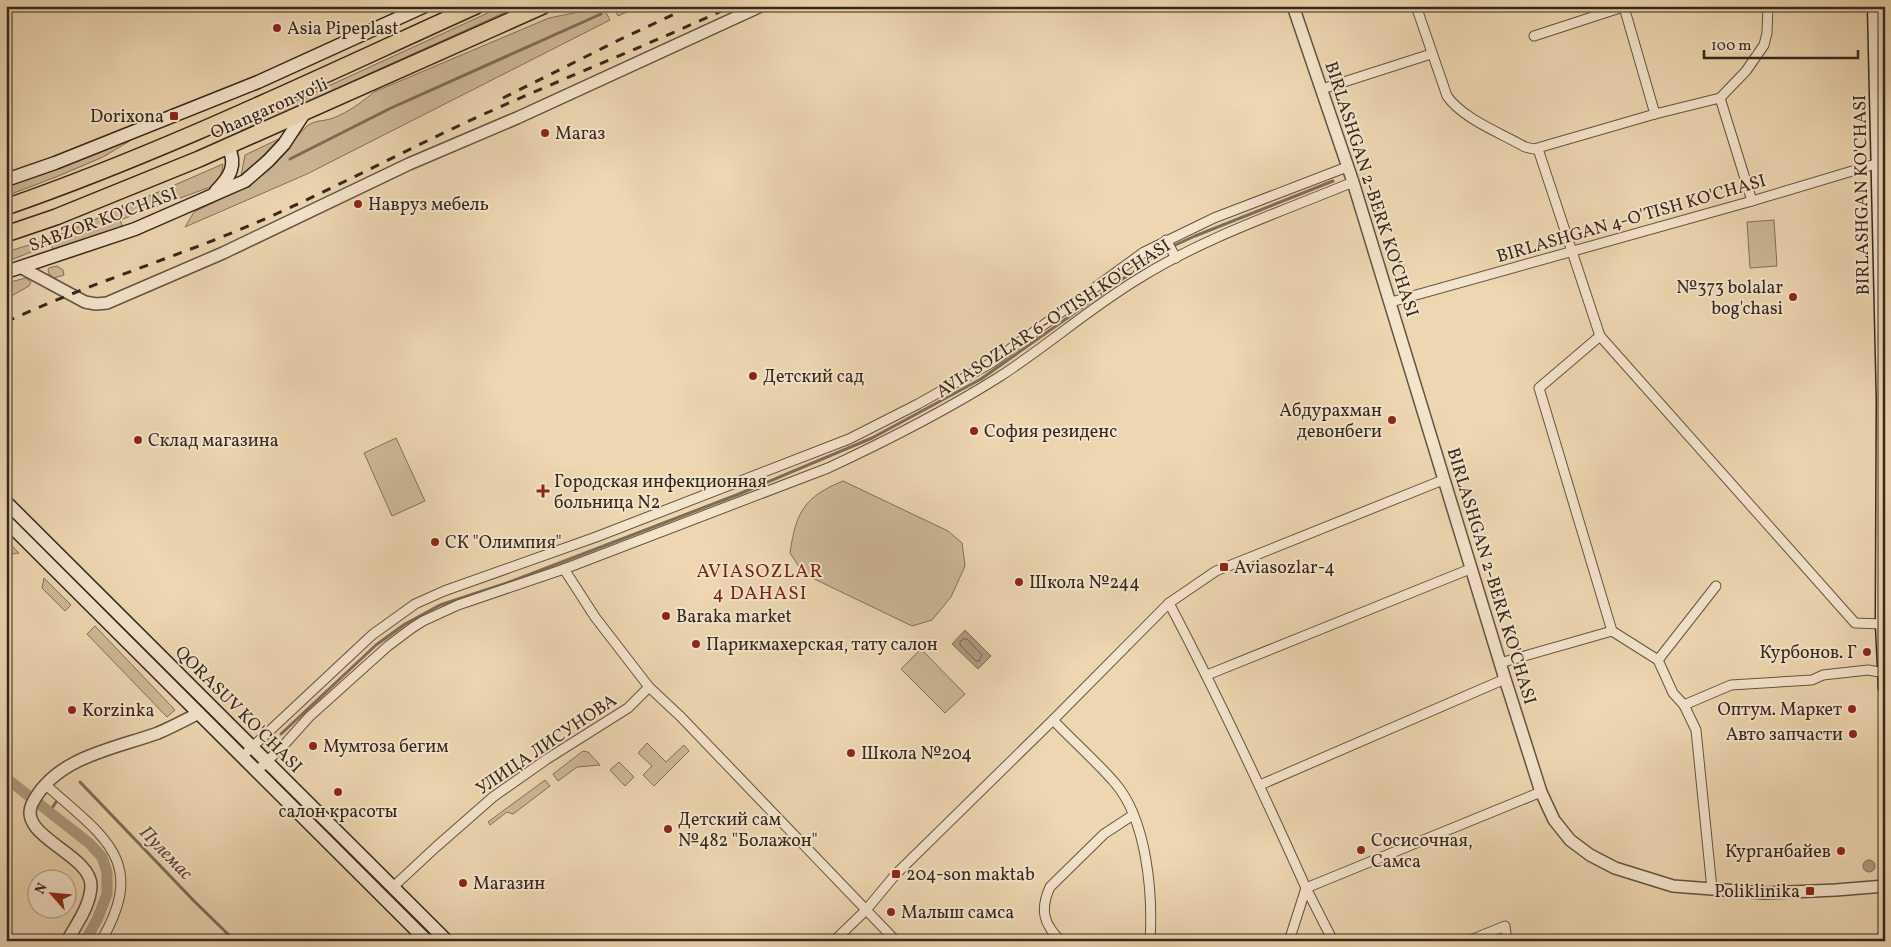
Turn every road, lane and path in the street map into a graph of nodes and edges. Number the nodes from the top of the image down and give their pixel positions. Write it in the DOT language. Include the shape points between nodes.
graph roads {
  1 [pos="425,6"];
  2 [pos="452,6"];
  3 [pos="476,6"];
  4 [pos="543,6"];
  5 [pos="761,6"];
  6 [pos="1293,6"];
  7 [pos="1416,6"];
  8 [pos="1625,6"];
  9 [pos="1768,6"];
  10 [pos="1874,6"];
  11 [pos="426,29"];
  12 [pos="1534,36"];
  13 [pos="1431,54"];
  14 [pos="1322,90"];
  15 [pos="1720,98"];
  16 [pos="305,112"];
  17 [pos="1654,114"];
  18 [pos="206,128"];
  19 [pos="228,147"];
  20 [pos="1538,149"];
  21 [pos="1879,163"];
  22 [pos="1347,167"];
  23 [pos="6,180"];
  24 [pos="1353,182"];
  25 [pos="211,197"];
  26 [pos="1752,201"];
  27 [pos="6,207"];
  28 [pos="1882,229"];
  29 [pos="6,234"];
  30 [pos="1170,248"];
  31 [pos="1571,252"];
  32 [pos="22,268"];
  33 [pos="6,272"];
  34 [pos="1391,302"];
  35 [pos="1600,336"];
  36 [pos="1884,400"];
  37 [pos="880,434"];
  38 [pos="1443,480"];
  39 [pos="6,502"];
  40 [pos="6,521"];
  41 [pos="640,531"];
  42 [pos="542,559"];
  43 [pos="564,568"];
  44 [pos="1470,568"];
  45 [pos="547,573"];
  46 [pos="1716,586"];
  47 [pos="1169,603"];
  48 [pos="1882,624"];
  49 [pos="1612,631"];
  50 [pos="1658,660"];
  51 [pos="1500,663"];
  52 [pos="1884,673"];
  53 [pos="1207,674"];
  54 [pos="1505,679"];
  55 [pos="649,686"];
  56 [pos="1885,688"];
  57 [pos="1684,705"];
  58 [pos="199,713"];
  59 [pos="1053,720"];
  60 [pos="252,747"];
  61 [pos="242,756"];
  62 [pos="267,762"];
  63 [pos="257,771"];
  64 [pos="1260,784"];
  65 [pos="43,788"];
  66 [pos="1541,792"];
  67 [pos="1133,815"];
  68 [pos="1885,886"];
  69 [pos="393,887"];
  70 [pos="1306,888"];
  71 [pos="1712,890"];
  72 [pos="866,910"];
  73 [pos="67,941"];
  74 [pos="101,941"];
  75 [pos="427,941"];
  76 [pos="447,941"];
  77 [pos="834,941"];
  78 [pos="896,941"];
  79 [pos="1061,941"];
  80 [pos="1150,941"];
  81 [pos="1289,941"];
  82 [pos="1333,941"];
  83 [pos="1468,941"];
  84 [pos="1507,941"];
  1 -- 23 [label="main road, Ohangaron yoʻli" via="258,82"];
  2 -- 11 [label="highway"];
  3 -- 11 [label="highway, Ohangaron yoʻli"];
  4 -- 16 [label="highway, Ohangaron yoʻli"];
  5 -- 32 [label="street" via="107,303 85,302"];
  6 -- 14 [label="street, BIRLASHGAN 2-BERK KO'CHASI"];
  7 -- 13 [label="street"];
  8 -- 12 [label="street"];
  8 -- 17 [label="street"];
  9 -- 15 [label="street" via="1764,45 1746,71"];
  10 -- 21 [label="main road, BIRLASHGAN KO'CHASI"];
  11 -- 18 [label="highway, Ohangaron yoʻli"];
  13 -- 14 [label="street"];
  13 -- 20 [label="street" via="1447,96 1455,106 1525,146"];
  14 -- 22 [label="street, BIRLASHGAN 2-BERK KO'CHASI"];
  15 -- 17 [label="street"];
  15 -- 26 [label="street"];
  16 -- 19 [label="highway, Ohangaron yoʻli"];
  16 -- 25 [label="main road, SABZOR KO'CHASI" via="284,144 261,168 245,181"];
  17 -- 20 [label="street"];
  18 -- 19 [label="highway"];
  18 -- 27 [label="highway, Ohangaron yoʻli"];
  19 -- 25 [label="main road" via="233,160 231,174"];
  19 -- 29 [label="highway, Ohangaron yoʻli"];
  20 -- 31 [label="street"];
  21 -- 26 [label="street, BIRLASHGAN 4-O'TISH KO'CHASI"];
  21 -- 28 [label="main road, BIRLASHGAN KO'CHASI"];
  22 -- 24 [label="street, BIRLASHGAN 2-BERK KO'CHASI"];
  22 -- 30 [label="street, AVIASOZLAR 6-O'TISH KO'CHASI" via="1214,218"];
  24 -- 30 [label="street, AVIASOZLAR 6-O'TISH KO'CHASI" via="1233,232"];
  24 -- 34 [label="street, BIRLASHGAN 2-BERK KO'CHASI"];
  25 -- 32 [label="main road, SABZOR KO'CHASI" via="135,229"];
  26 -- 31 [label="street, BIRLASHGAN 4-O'TISH KO'CHASI"];
  28 -- 36 [label="main road, BIRLASHGAN KO'CHASI"];
  30 -- 37 [label="street, AVIASOZLAR 6-O'TISH KO'CHASI" via="1137,257 991,363"];
  30 -- 37 [label="street, AVIASOZLAR 6-O'TISH KO'CHASI" via="1139,278 999,376"];
  31 -- 34 [label="street, BIRLASHGAN 4-O'TISH KO'CHASI"];
  31 -- 35 [label="street"];
  32 -- 33 [label="main road, SABZOR KO'CHASI"];
  34 -- 38 [label="street, BIRLASHGAN 2-BERK KO'CHASI"];
  35 -- 48 [label="street" via="1855,623"];
  35 -- 49 [label="street" via="1539,388"];
  36 -- 48 [label="main road, BIRLASHGAN KO'CHASI"];
  37 -- 41 [label="street, AVIASOZLAR 6-O'TISH KO'CHASI" via="824,450"];
  37 -- 41 [label="street, AVIASOZLAR 6-O'TISH KO'CHASI" via="828,468"];
  38 -- 44 [label="street, BIRLASHGAN 2-BERK KO'CHASI"];
  38 -- 47 [label="street" via="1216,571"];
  39 -- 60 [label="main road, QORASUV KO'CHASI"];
  40 -- 58 [label="main road, QORASUV KO'CHASI"];
  41 -- 42 [label="street, AVIASOZLAR 6-O'TISH KO'CHASI"];
  41 -- 43 [label="street, AVIASOZLAR 6-O'TISH KO'CHASI"];
  42 -- 45 [label="street"];
  42 -- 60 [label="street, AVIASOZLAR 6-O'TISH KO'CHASI" via="444,591 415,604 372,636"];
  43 -- 45 [label="street, AVIASOZLAR 6-O'TISH KO'CHASI"];
  43 -- 55 [label="street" via="595,617"];
  44 -- 51 [label="street, BIRLASHGAN 2-BERK KO'CHASI"];
  44 -- 53 [label="street"];
  45 -- 62 [label="street, AVIASOZLAR 6-O'TISH KO'CHASI" via="458,605 412,628 309,717"];
  46 -- 50 [label="street"];
  47 -- 53 [label="street"];
  47 -- 59 [label="street"];
  48 -- 52 [label="main road, BIRLASHGAN KO'CHASI"];
  49 -- 50 [label="street"];
  49 -- 51 [label="street"];
  50 -- 57 [label="street" via="1673,693"];
  51 -- 54 [label="street, BIRLASHGAN 2-BERK KO'CHASI"];
  52 -- 56 [label="main road, BIRLASHGAN KO'CHASI"];
  52 -- 57 [label="street" via="1868,670 1823,675 1812,680 1731,685"];
  53 -- 64 [label="street"];
  54 -- 64 [label="street"];
  54 -- 66 [label="street, BIRLASHGAN 2-BERK KO'CHASI"];
  55 -- 69 [label="street, УЛИЦА ЛИСУНОВА" via="628,708 493,797"];
  55 -- 72 [label="street"];
  57 -- 71 [label="street" via="1696,730"];
  58 -- 61 [label="main road, QORASUV KO'CHASI"];
  58 -- 65 [label="street" via="159,732 71,764"];
  59 -- 67 [label="street" via="1115,784"];
  59 -- 72 [label="street" via="896,874"];
  60 -- 61 [label="street, AVIASOZLAR 6-O'TISH KO'CHASI"];
  60 -- 62 [label="main road, QORASUV KO'CHASI"];
  61 -- 63 [label="main road, QORASUV KO'CHASI"];
  62 -- 63 [label="street, AVIASOZLAR 6-O'TISH KO'CHASI"];
  62 -- 69 [label="main road, QORASUV KO'CHASI"];
  63 -- 75 [label="main road, QORASUV KO'CHASI"];
  64 -- 70 [label="street"];
  65 -- 73 [label="street" via="32,805 31,814 36,827 75,860 91,883 89,898"];
  65 -- 74 [label="street" via="105,838 116,857 121,889 113,918"];
  66 -- 70 [label="street"];
  66 -- 71 [label="street, BIRLASHGAN 2-BERK KO'CHASI" via="1562,832 1590,854 1615,868 1673,886"];
  67 -- 79 [label="street" via="1104,834 1050,887 1044,911 1047,924"];
  67 -- 80 [label="street" via="1148,871 1152,914"];
  68 -- 71 [label="street, BIRLASHGAN 2-BERK KO'CHASI" via="1764,893"];
  69 -- 76 [label="main road, QORASUV KO'CHASI"];
  70 -- 81 [label="street"];
  70 -- 82 [label="street"];
  72 -- 77 [label="street"];
  72 -- 78 [label="street"];
  83 -- 84 [label="street" via="1505,926"];
}
